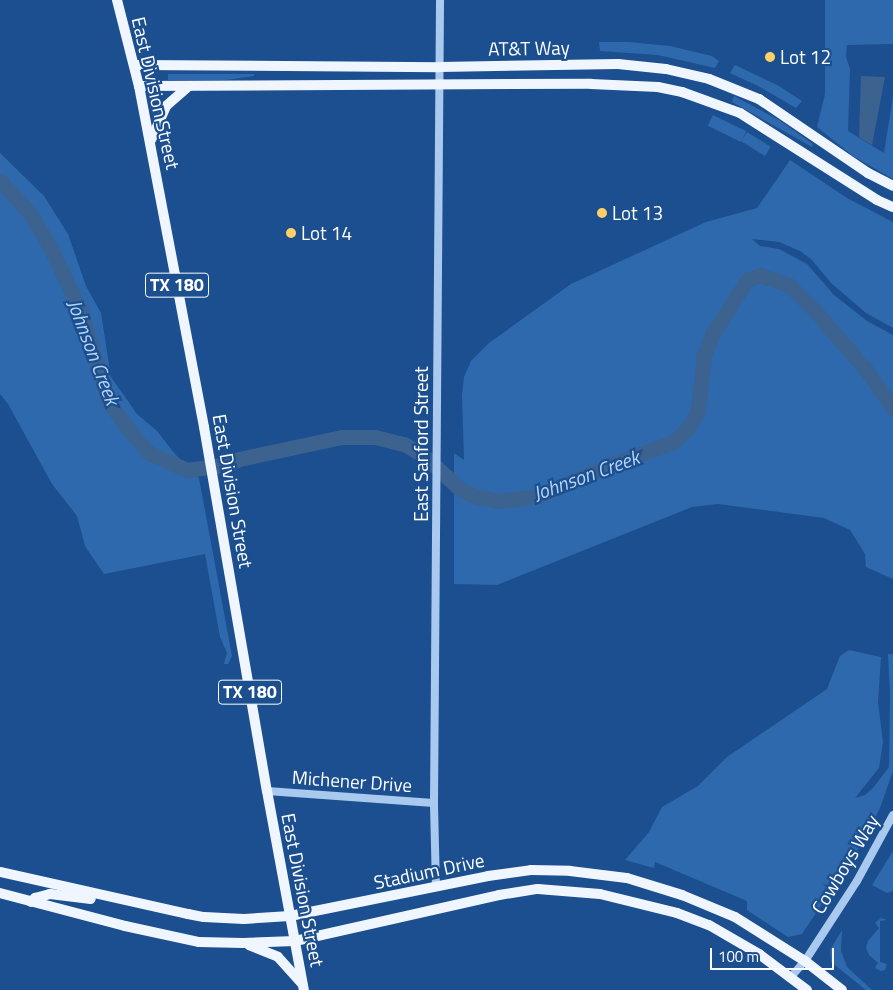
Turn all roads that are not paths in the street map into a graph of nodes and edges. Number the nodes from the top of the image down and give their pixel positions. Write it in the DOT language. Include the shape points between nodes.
graph roads {
  1 [pos="117,0"];
  2 [pos="440,0"];
  3 [pos="134,65"];
  4 [pos="440,67"];
  5 [pos="440,85"];
  6 [pos="139,86"];
  7 [pos="189,86"];
  8 [pos="150,144"];
  9 [pos="893,186"];
  10 [pos="893,207"];
  11 [pos="267,792"];
  12 [pos="434,803"];
  13 [pos="893,815"];
  14 [pos="0,872"];
  15 [pos="603,876"];
  16 [pos="436,887"];
  17 [pos="0,894"];
  18 [pos="600,894"];
  19 [pos="114,899"];
  20 [pos="31,902"];
  21 [pos="290,916"];
  22 [pos="295,941"];
  23 [pos="243,943"];
  24 [pos="805,960"];
  25 [pos="790,978"];
  26 [pos="303,987"];
  27 [pos="807,990"];
  28 [pos="842,990"];
  1 -- 3 [label="main road, East Division Street / TX 180"];
  2 -- 4 [label="street, East Sanford Street"];
  3 -- 4 [label="main road, AT&T Way"];
  3 -- 6 [label="main road, East Division Street / TX 180"];
  4 -- 5 [label="street, East Sanford Street"];
  4 -- 9 [label="main road, AT&T Way" via="618,64 688,73 759,99 868,173"];
  5 -- 7 [label="main road, AT&T Way"];
  5 -- 10 [label="main road, AT&T Way" via="619,84 682,92 740,113"];
  5 -- 12 [label="street, East Sanford Street"];
  6 -- 7 [label="main road"];
  6 -- 8 [label="main road, East Division Street / TX 180"];
  7 -- 8 [label="main road" via="166,106"];
  8 -- 11 [label="main road, East Division Street / TX 180" via="221,519"];
  11 -- 12 [label="street, Michener Drive"];
  11 -- 21 [label="main road, East Division Street / TX 180"];
  12 -- 16 [label="street, East Sanford Street"];
  13 -- 24 [label="street, Cowboys Way" via="857,881"];
  14 -- 19 [label="main road, Stadium Drive"];
  15 -- 16 [label="main road, Stadium Drive" via="531,870"];
  15 -- 18 [label="main road"];
  15 -- 24 [label="main road, Stadium Drive" via="627,878 726,913"];
  16 -- 21 [label="main road, Stadium Drive"];
  17 -- 20 [label="main road, Stadium Drive"];
  18 -- 22 [label="main road, Stadium Drive" via="538,890 499,895"];
  18 -- 25 [label="main road, Stadium Drive" via="677,913 709,925 744,944"];
  19 -- 20 [label="main road" via="50,894"];
  19 -- 21 [label="main road, Stadium Drive" via="204,917"];
  20 -- 23 [label="main road, Stadium Drive" via="199,942"];
  21 -- 22 [label="main road, East Division Street / TX 180"];
  22 -- 23 [label="main road, Stadium Drive"];
  22 -- 26 [label="main road, East Division Street / TX 180"];
  23 -- 26 [label="main road" via="278,957"];
  24 -- 25 [label="street, Cowboys Way"];
  24 -- 28 [label="main road, Stadium Drive"];
  25 -- 27 [label="main road, Stadium Drive"];
}
